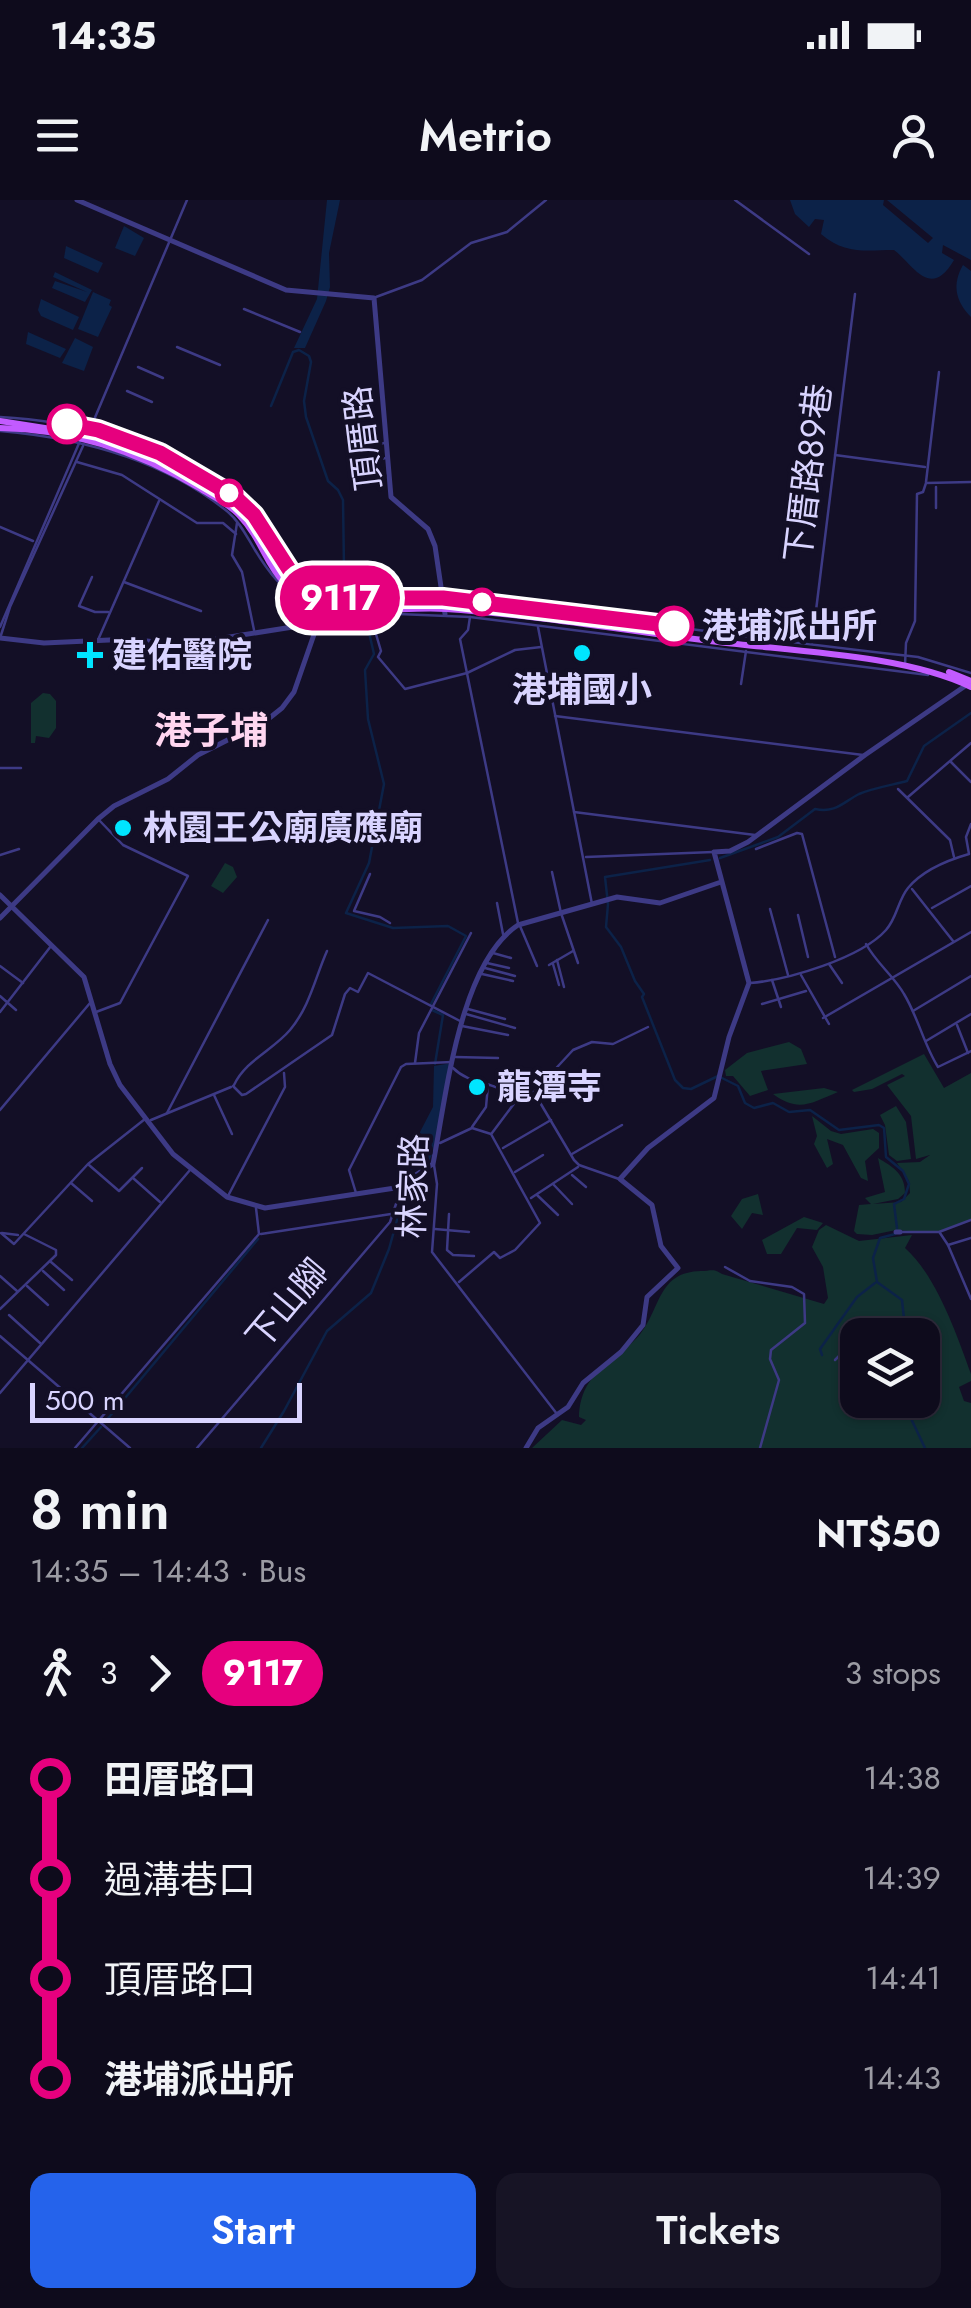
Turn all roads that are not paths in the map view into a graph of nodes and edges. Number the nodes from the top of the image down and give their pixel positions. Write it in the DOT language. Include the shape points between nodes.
graph roads {
  1 [pos="77,200"];
  2 [pos="187,200"];
  3 [pos="546,200"];
  4 [pos="735,200"];
  5 [pos="170,240"];
  6 [pos="808,254"];
  7 [pos="855,294"];
  8 [pos="374,298"];
  9 [pos="244,309"];
  10 [pos="300,332"];
  11 [pos="177,347"];
  12 [pos="138,366"];
  13 [pos="220,366"];
  14 [pos="938,372"];
  15 [pos="163,378"];
  16 [pos="127,392"];
  17 [pos="152,402"];
  18 [pos="0,425"];
  19 [pos="84,437"];
  20 [pos="386,443"];
  21 [pos="356,446"];
  22 [pos="835,455"];
  23 [pos="388,458"];
  24 [pos="73,461"];
  25 [pos="358,463"];
  26 [pos="927,468"];
  27 [pos="971,482"];
  28 [pos="926,483"];
  29 [pos="936,485"];
  30 [pos="160,498"];
  31 [pos="936,508"];
  32 [pos="239,511"];
  33 [pos="0,526"];
  34 [pos="236,534"];
  35 [pos="37,543"];
  36 [pos="92,577"];
  37 [pos="124,582"];
  38 [pos="336,605"];
  39 [pos="364,606"];
  40 [pos="444,606"];
  41 [pos="493,607"];
  42 [pos="200,611"];
  43 [pos="110,612"];
  44 [pos="470,617"];
  45 [pos="536,620"];
  46 [pos="318,623"];
  47 [pos="0,627"];
  48 [pos="628,628"];
  49 [pos="254,632"];
  50 [pos="653,632"];
  51 [pos="0,638"];
  52 [pos="97,642"];
  53 [pos="765,646"];
  54 [pos="542,647"];
  55 [pos="746,651"];
  56 [pos="811,652"];
  57 [pos="371,654"];
  58 [pos="378,657"];
  59 [pos="906,664"];
  60 [pos="467,674"];
  61 [pos="971,674"];
  62 [pos="741,684"];
  63 [pos="969,685"];
  64 [pos="555,716"];
  65 [pos="971,743"];
  66 [pos="864,755"];
  67 [pos="950,762"];
  68 [pos="0,768"];
  69 [pos="22,768"];
  70 [pos="971,782"];
  71 [pos="898,789"];
  72 [pos="908,798"];
  73 [pos="572,812"];
  74 [pos="98,819"];
  75 [pos="971,824"];
  76 [pos="756,835"];
  77 [pos="20,849"];
  78 [pos="756,849"];
  79 [pos="714,852"];
  80 [pos="970,854"];
  81 [pos="0,855"];
  82 [pos="583,858"];
  83 [pos="954,858"];
  84 [pos="552,872"];
  85 [pos="370,874"];
  86 [pos="721,882"];
  87 [pos="910,886"];
  88 [pos="971,886"];
  89 [pos="0,895"];
  90 [pos="497,903"];
  91 [pos="592,904"];
  92 [pos="11,907"];
  93 [pos="770,909"];
  94 [pos="930,909"];
  95 [pos="561,914"];
  96 [pos="798,916"];
  97 [pos="0,918"];
  98 [pos="268,920"];
  99 [pos="390,923"];
  100 [pos="519,924"];
  101 [pos="971,932"];
  102 [pos="471,933"];
  103 [pos="504,935"];
  104 [pos="954,943"];
  105 [pos="866,944"];
  106 [pos="51,946"];
  107 [pos="575,950"];
  108 [pos="327,951"];
  109 [pos="491,952"];
  110 [pos="808,957"];
  111 [pos="511,958"];
  112 [pos="836,958"];
  113 [pos="553,963"];
  114 [pos="578,964"];
  115 [pos="828,964"];
  116 [pos="0,966"];
  117 [pos="537,966"];
  118 [pos="483,968"];
  119 [pos="510,968"];
  120 [pos="800,974"];
  121 [pos="788,976"];
  122 [pos="970,977"];
  123 [pos="514,978"];
  124 [pos="772,980"];
  125 [pos="893,980"];
  126 [pos="749,983"];
  127 [pos="23,984"];
  128 [pos="842,984"];
  129 [pos="558,985"];
  130 [pos="971,985"];
  131 [pos="564,987"];
  132 [pos="807,990"];
  133 [pos="0,996"];
  134 [pos="778,1000"];
  135 [pos="91,1001"];
  136 [pos="8,1003"];
  137 [pos="762,1004"];
  138 [pos="431,1007"];
  139 [pos="781,1008"];
  140 [pos="16,1010"];
  141 [pos="465,1011"];
  142 [pos="913,1011"];
  143 [pos="0,1012"];
  144 [pos="94,1012"];
  145 [pos="971,1014"];
  146 [pos="505,1018"];
  147 [pos="822,1018"];
  148 [pos="956,1023"];
  149 [pos="461,1024"];
  150 [pos="828,1024"];
  151 [pos="648,1027"];
  152 [pos="515,1028"];
  153 [pos="508,1036"];
  154 [pos="926,1041"];
  155 [pos="970,1052"];
  156 [pos="498,1058"];
  157 [pos="454,1062"];
  158 [pos="414,1065"];
  159 [pos="284,1071"];
  160 [pos="501,1073"];
  161 [pos="488,1084"];
  162 [pos="497,1085"];
  163 [pos="233,1086"];
  164 [pos="534,1092"];
  165 [pos="214,1094"];
  166 [pos="515,1096"];
  167 [pos="0,1110"];
  168 [pos="167,1113"];
  169 [pos="148,1119"];
  170 [pos="551,1120"];
  171 [pos="622,1125"];
  172 [pos="472,1128"];
  173 [pos="232,1134"];
  174 [pos="491,1134"];
  175 [pos="437,1145"];
  176 [pos="502,1149"];
  177 [pos="570,1155"];
  178 [pos="543,1156"];
  179 [pos="88,1164"];
  180 [pos="434,1164"];
  181 [pos="579,1166"];
  182 [pos="142,1168"];
  183 [pos="190,1170"];
  184 [pos="514,1172"];
  185 [pos="570,1173"];
  186 [pos="132,1178"];
  187 [pos="620,1179"];
  188 [pos="70,1182"];
  189 [pos="402,1184"];
  190 [pos="553,1184"];
  191 [pos="586,1187"];
  192 [pos="356,1194"];
  193 [pos="536,1195"];
  194 [pos="227,1197"];
  195 [pos="529,1199"];
  196 [pos="92,1201"];
  197 [pos="162,1203"];
  198 [pos="572,1204"];
  199 [pos="256,1208"];
  200 [pos="395,1213"];
  201 [pos="449,1214"];
  202 [pos="558,1215"];
  203 [pos="971,1220"];
  204 [pos="434,1229"];
  205 [pos="448,1230"];
  206 [pos="469,1232"];
  207 [pos="898,1232"];
  208 [pos="939,1232"];
  209 [pos="0,1234"];
  210 [pos="21,1234"];
  211 [pos="259,1234"];
  212 [pos="971,1238"];
  213 [pos="948,1244"];
  214 [pos="474,1256"];
  215 [pos="50,1261"];
  216 [pos="724,1267"];
  217 [pos="42,1270"];
  218 [pos="0,1276"];
  219 [pos="72,1280"];
  220 [pos="458,1283"];
  221 [pos="26,1285"];
  222 [pos="64,1290"];
  223 [pos="18,1292"];
  224 [pos="971,1298"];
  225 [pos="48,1305"];
  226 [pos="0,1308"];
  227 [pos="9,1315"];
  228 [pos="0,1336"];
  229 [pos="42,1344"];
  230 [pos="840,1356"];
  231 [pos="28,1360"];
  232 [pos="836,1360"];
  233 [pos="0,1393"];
  234 [pos="557,1414"];
  235 [pos="98,1422"];
  236 [pos="75,1448"];
  237 [pos="130,1448"];
  238 [pos="197,1448"];
  239 [pos="526,1448"];
  240 [pos="760,1448"];
  1 -- 5 [label="street"];
  2 -- 5 [label="street"];
  3 -- 8 [label="street" via="507,232 471,243 422,280"];
  4 -- 6 [label="street"];
  5 -- 8 [label="street" via="286,290"];
  5 -- 19 [label="street"];
  7 -- 22 [label="street, 下厝路89巷"];
  8 -- 20 [label="street, 頂厝路"];
  9 -- 10 [label="street"];
  11 -- 13 [label="street"];
  12 -- 15 [label="street"];
  14 -- 26 [label="street"];
  16 -- 17 [label="street"];
  18 -- 19 [label="main road"];
  19 -- 24 [label="street"];
  19 -- 32 [label="street"];
  19 -- 32 [label="main road" via="170,464"];
  20 -- 21 [label="street"];
  20 -- 23 [label="street, 頂厝路"];
  22 -- 26 [label="street"];
  22 -- 56 [label="street, 下厝路89巷"];
  23 -- 25 [label="street"];
  23 -- 40 [label="street, 頂厝路" via="392,500 424,524 436,546"];
  24 -- 30 [label="street" via="122,475"];
  24 -- 35 [label="street"];
  26 -- 28 [label="street"];
  27 -- 29 [label="street"];
  28 -- 29 [label="street"];
  28 -- 59 [label="street" via="916,496 915,622"];
  29 -- 31 [label="street"];
  30 -- 34 [label="street" via="197,522 222,523"];
  30 -- 37 [label="street"];
  32 -- 34 [label="street"];
  32 -- 38 [label="main road" via="295,584"];
  32 -- 38 [label="main road" via="282,581 302,596"];
  33 -- 35 [label="street"];
  34 -- 49 [label="street" via="232,556 242,572"];
  35 -- 47 [label="street"];
  35 -- 51 [label="street"];
  36 -- 43 [label="street" via="79,606"];
  37 -- 42 [label="street"];
  37 -- 43 [label="street"];
  38 -- 39 [label="main road"];
  38 -- 46 [label="street"];
  39 -- 40 [label="main road"];
  39 -- 58 [label="street"];
  40 -- 41 [label="main road"];
  40 -- 44 [label="street"];
  40 -- 45 [label="main road"];
  41 -- 45 [label="main road"];
  41 -- 48 [label="street"];
  43 -- 52 [label="street"];
  44 -- 45 [label="street"];
  44 -- 60 [label="street" via="460,639"];
  45 -- 48 [label="main road"];
  45 -- 54 [label="street"];
  46 -- 49 [label="street"];
  46 -- 74 [label="street" via="298,684 282,708"];
  48 -- 50 [label="main road"];
  49 -- 52 [label="street" via="180,645"];
  50 -- 53 [label="main road"];
  50 -- 55 [label="street"];
  51 -- 52 [label="street"];
  53 -- 55 [label="street"];
  53 -- 56 [label="main road"];
  54 -- 60 [label="street" via="515,650"];
  54 -- 64 [label="street"];
  55 -- 62 [label="street"];
  56 -- 59 [label="main road"];
  57 -- 58 [label="street"];
  58 -- 60 [label="street" via="405,689"];
  59 -- 61 [label="street" via="938,660"];
  59 -- 63 [label="main road" via="932,667"];
  60 -- 100 [label="street"];
  63 -- 66 [label="street"];
  64 -- 66 [label="street"];
  64 -- 73 [label="street"];
  65 -- 67 [label="street"];
  66 -- 76 [label="street"];
  67 -- 70 [label="street"];
  67 -- 72 [label="street"];
  68 -- 69 [label="street"];
  71 -- 72 [label="street"];
  72 -- 83 [label="street" via="950,840"];
  73 -- 76 [label="street"];
  73 -- 82 [label="street"];
  74 -- 92 [label="street"];
  74 -- 144 [label="street" via="123,844 188,876 120,1003"];
  75 -- 80 [label="street"];
  76 -- 79 [label="street" via="740,847"];
  77 -- 81 [label="street"];
  78 -- 112 [label="street" via="802,834"];
  79 -- 82 [label="street"];
  79 -- 86 [label="street"];
  80 -- 83 [label="street"];
  82 -- 91 [label="street"];
  83 -- 87 [label="street"];
  84 -- 95 [label="street"];
  85 -- 99 [label="street" via="354,911"];
  86 -- 91 [label="street" via="656,904 620,897"];
  86 -- 126 [label="street"];
  87 -- 94 [label="street"];
  87 -- 105 [label="street" via="890,924"];
  88 -- 94 [label="street"];
  89 -- 92 [label="street"];
  90 -- 103 [label="street"];
  91 -- 95 [label="street"];
  92 -- 97 [label="street"];
  92 -- 106 [label="street"];
  93 -- 121 [label="street"];
  94 -- 104 [label="street"];
  95 -- 100 [label="street"];
  95 -- 107 [label="street"];
  96 -- 110 [label="street"];
  98 -- 168 [label="street"];
  100 -- 103 [label="street, 林家路"];
  100 -- 117 [label="street"];
  101 -- 104 [label="street"];
  102 -- 138 [label="street"];
  103 -- 109 [label="street, 林家路"];
  104 -- 125 [label="street"];
  105 -- 112 [label="street"];
  105 -- 125 [label="street"];
  106 -- 127 [label="street"];
  106 -- 135 [label="street" via="82,974"];
  107 -- 113 [label="street"];
  107 -- 114 [label="street"];
  108 -- 163 [label="street" via="292,1028 241,1070"];
  109 -- 111 [label="street"];
  109 -- 118 [label="street, 林家路"];
  112 -- 115 [label="street"];
  113 -- 129 [label="street"];
  113 -- 131 [label="street"];
  115 -- 120 [label="street"];
  115 -- 128 [label="street"];
  116 -- 127 [label="street"];
  118 -- 119 [label="street"];
  118 -- 123 [label="street"];
  118 -- 141 [label="street, 林家路"];
  120 -- 121 [label="street"];
  120 -- 132 [label="street"];
  121 -- 124 [label="street"];
  122 -- 130 [label="street"];
  122 -- 142 [label="street"];
  124 -- 126 [label="street"];
  124 -- 134 [label="street"];
  125 -- 142 [label="street"];
  125 -- 147 [label="street"];
  126 -- 187 [label="street" via="709,1103 648,1148"];
  127 -- 136 [label="street"];
  132 -- 134 [label="street"];
  132 -- 147 [label="street"];
  133 -- 136 [label="street"];
  134 -- 137 [label="street"];
  134 -- 139 [label="street"];
  135 -- 144 [label="street"];
  135 -- 167 [label="street"];
  136 -- 140 [label="street"];
  136 -- 143 [label="street"];
  138 -- 149 [label="street"];
  138 -- 158 [label="street" via="418,1032"];
  138 -- 159 [label="street" via="368,973 358,992 350,988 345,994 332,1035"];
  141 -- 146 [label="street"];
  141 -- 149 [label="street, 林家路"];
  141 -- 152 [label="street"];
  142 -- 154 [label="street"];
  144 -- 169 [label="street" via="115,1077"];
  145 -- 148 [label="street"];
  147 -- 150 [label="street"];
  148 -- 154 [label="street"];
  148 -- 155 [label="street"];
  149 -- 153 [label="street"];
  149 -- 157 [label="street, 林家路"];
  151 -- 164 [label="street" via="613,1044 592,1042 573,1050"];
  154 -- 155 [label="street" via="938,1068"];
  156 -- 157 [label="street"];
  157 -- 158 [label="street"];
  157 -- 161 [label="street" via="468,1079"];
  157 -- 175 [label="street, 林家路"];
  158 -- 192 [label="street" via="401,1067 348,1170"];
  159 -- 163 [label="street" via="246,1094"];
  159 -- 194 [label="street" via="285,1087"];
  160 -- 162 [label="street"];
  161 -- 162 [label="street"];
  161 -- 172 [label="street" via="486,1107"];
  162 -- 166 [label="street"];
  163 -- 165 [label="street"];
  164 -- 166 [label="street"];
  164 -- 170 [label="street"];
  165 -- 168 [label="street"];
  165 -- 173 [label="street"];
  166 -- 174 [label="street"];
  168 -- 169 [label="street"];
  169 -- 179 [label="street"];
  169 -- 183 [label="street"];
  170 -- 176 [label="street"];
  170 -- 177 [label="street"];
  171 -- 177 [label="street"];
  172 -- 174 [label="street"];
  172 -- 175 [label="street"];
  174 -- 176 [label="street"];
  175 -- 180 [label="street, 林家路"];
  176 -- 184 [label="street"];
  177 -- 181 [label="street"];
  178 -- 184 [label="street"];
  179 -- 186 [label="street" via="120,1191"];
  179 -- 188 [label="street"];
  180 -- 189 [label="street"];
  180 -- 204 [label="street, 林家路"];
  181 -- 185 [label="street"];
  181 -- 187 [label="street"];
  182 -- 186 [label="street"];
  183 -- 194 [label="street"];
  183 -- 197 [label="street"];
  184 -- 195 [label="street"];
  185 -- 190 [label="street"];
  185 -- 191 [label="street"];
  186 -- 197 [label="street"];
  187 -- 234 [label="street" via="652,1205 661,1246 678,1268 648,1297 643,1325 621,1352"];
  188 -- 196 [label="street"];
  188 -- 210 [label="street"];
  189 -- 192 [label="street"];
  189 -- 200 [label="street, 下山腳"];
  190 -- 193 [label="street"];
  190 -- 198 [label="street"];
  192 -- 199 [label="street"];
  193 -- 195 [label="street"];
  193 -- 202 [label="street"];
  194 -- 199 [label="street"];
  195 -- 220 [label="street" via="540,1223 515,1250 500,1258 494,1252"];
  197 -- 229 [label="street"];
  199 -- 211 [label="street"];
  200 -- 211 [label="street"];
  200 -- 238 [label="street, 下山腳"];
  201 -- 205 [label="street"];
  203 -- 208 [label="street"];
  204 -- 205 [label="street"];
  204 -- 220 [label="street, 林家路" via="432,1252"];
  205 -- 206 [label="street"];
  205 -- 214 [label="street" via="448,1252"];
  207 -- 208 [label="street"];
  208 -- 213 [label="street"];
  209 -- 210 [label="street"];
  209 -- 210 [label="street" via="14,1244"];
  210 -- 215 [label="street" via="56,1250"];
  211 -- 235 [label="street"];
  212 -- 213 [label="street"];
  213 -- 224 [label="street"];
  215 -- 217 [label="street"];
  215 -- 219 [label="street"];
  216 -- 240 [label="street" via="804,1294 805,1323 770,1350 779,1380"];
  217 -- 221 [label="street"];
  217 -- 222 [label="street"];
  218 -- 223 [label="street"];
  220 -- 234 [label="street, 林家路"];
  221 -- 223 [label="street"];
  221 -- 225 [label="street"];
  223 -- 226 [label="street"];
  227 -- 229 [label="street"];
  228 -- 231 [label="street"];
  229 -- 231 [label="street"];
  230 -- 232 [label="street"];
  231 -- 233 [label="street"];
  231 -- 235 [label="street"];
  234 -- 239 [label="street"];
  235 -- 236 [label="street"];
  235 -- 237 [label="street"];
}
